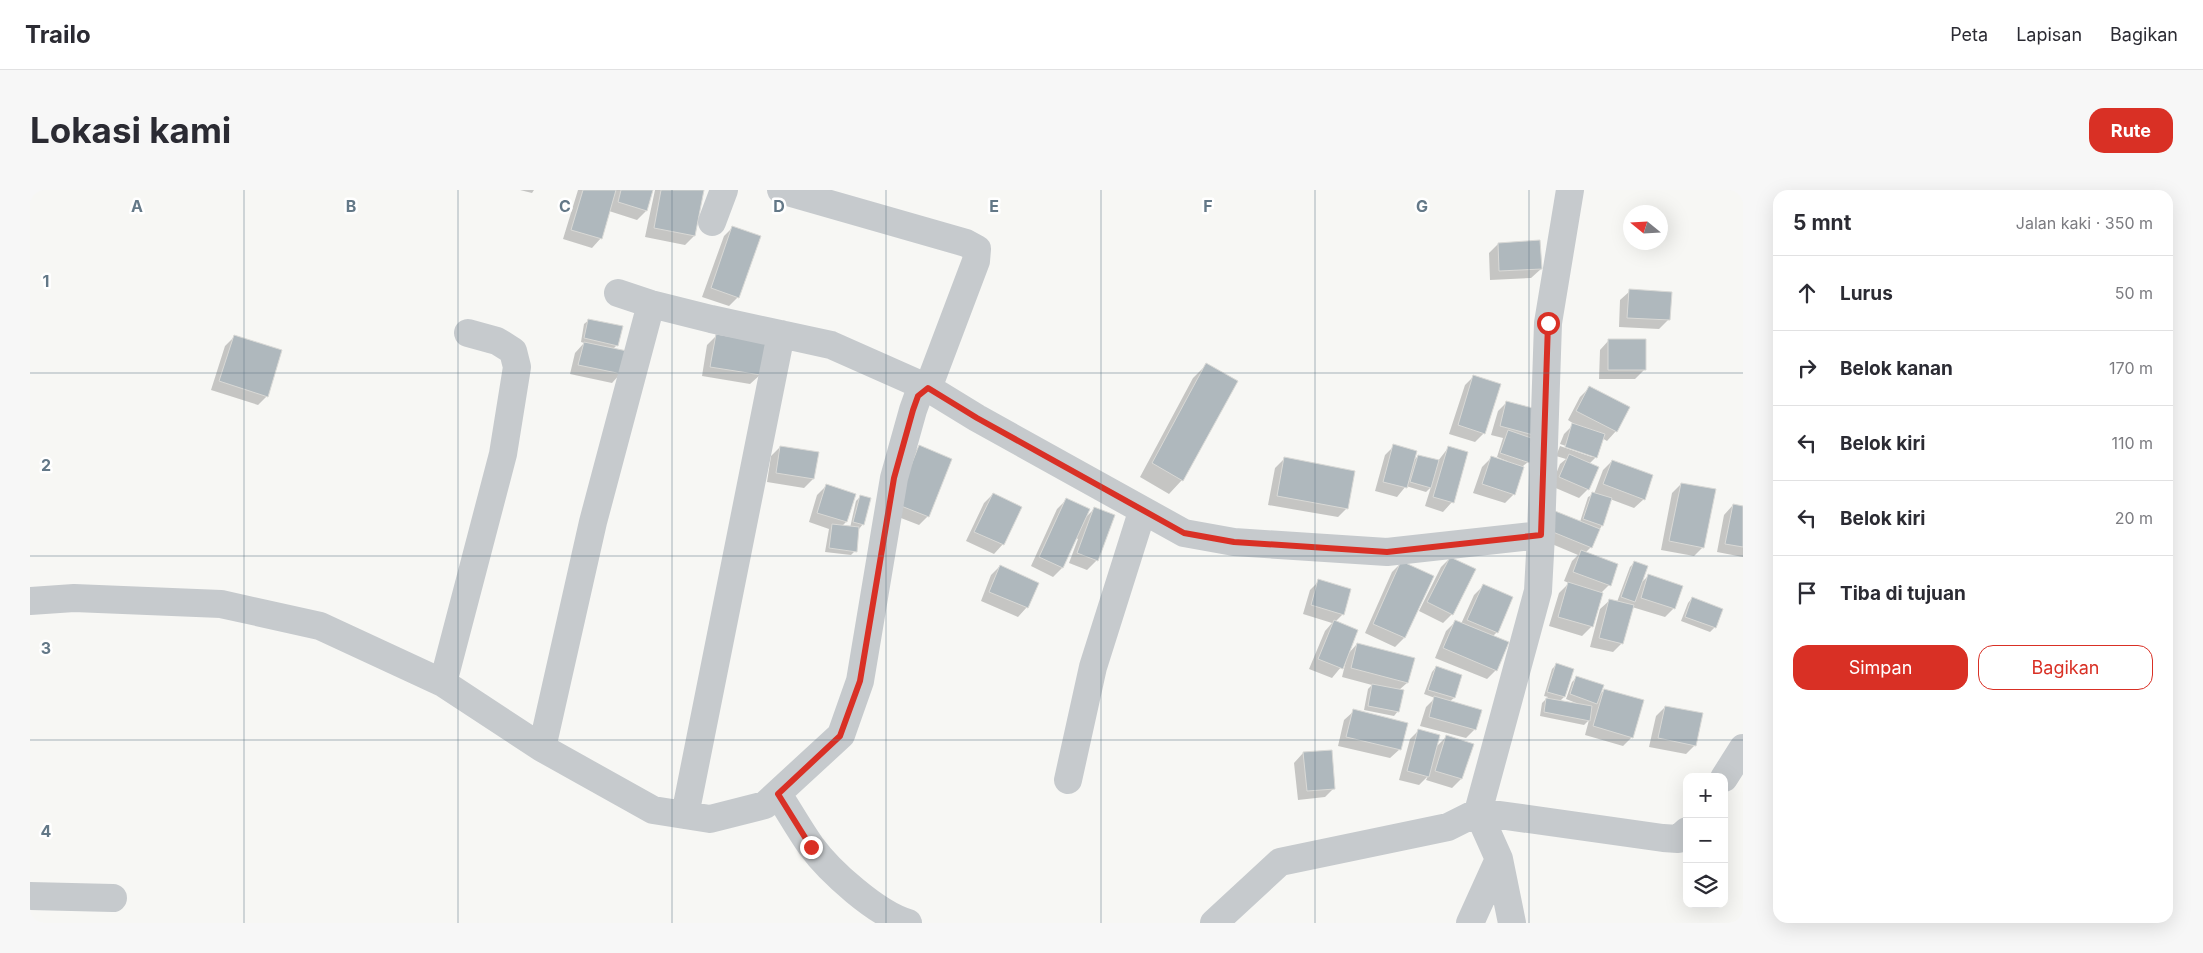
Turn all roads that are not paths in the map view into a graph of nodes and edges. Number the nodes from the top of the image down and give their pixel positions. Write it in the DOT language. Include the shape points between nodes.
graph roads {
  1 [pos="724,190"];
  2 [pos="781,190"];
  3 [pos="1562,192"];
  4 [pos="712,222"];
  5 [pos="618,293"];
  6 [pos="651,304"];
  7 [pos="468,333"];
  8 [pos="781,334"];
  9 [pos="928,388"];
  10 [pos="1142,512"];
  11 [pos="1541,535"];
  12 [pos="30,601"];
  13 [pos="443,684"];
  14 [pos="542,748"];
  15 [pos="1743,748"];
  16 [pos="1727,773"];
  17 [pos="1068,780"];
  18 [pos="778,794"];
  19 [pos="1478,812"];
  20 [pos="685,815"];
  21 [pos="1683,835"];
  22 [pos="1499,859"];
  23 [pos="30,896"];
  24 [pos="113,898"];
  25 [pos="908,923"];
  26 [pos="1214,923"];
  27 [pos="1470,923"];
  28 [pos="1512,923"];
  1 -- 4 [label="street"];
  2 -- 9 [label="street" via="966,243 977,249 976,261"];
  3 -- 11 [label="street" via="1548,323"];
  5 -- 6 [label="street"];
  6 -- 8 [label="street"];
  6 -- 14 [label="street" via="594,522"];
  7 -- 13 [label="street" via="497,341 513,351 517,367 503,454"];
  8 -- 9 [label="street" via="831,345"];
  8 -- 20 [label="street"];
  9 -- 10 [label="street"];
  9 -- 18 [label="street" via="918,396 894,478 860,681 840,736"];
  10 -- 11 [label="street" via="1184,533 1234,542 1377,551"];
  10 -- 17 [label="street" via="1093,667"];
  11 -- 19 [label="street" via="1538,590"];
  12 -- 13 [label="street" via="74,598 221,604 320,626"];
  13 -- 14 [label="street"];
  14 -- 20 [label="street" via="653,810"];
  15 -- 16 [label="street"];
  18 -- 20 [label="street" via="765,805 710,819"];
  18 -- 25 [label="street" via="811,847 858,894 892,919"];
  19 -- 21 [label="street" via="1663,838 1678,839"];
  19 -- 22 [label="street"];
  19 -- 26 [label="street" via="1448,827 1280,862"];
  22 -- 27 [label="street"];
  22 -- 28 [label="street"];
  23 -- 24 [label="street"];
}
